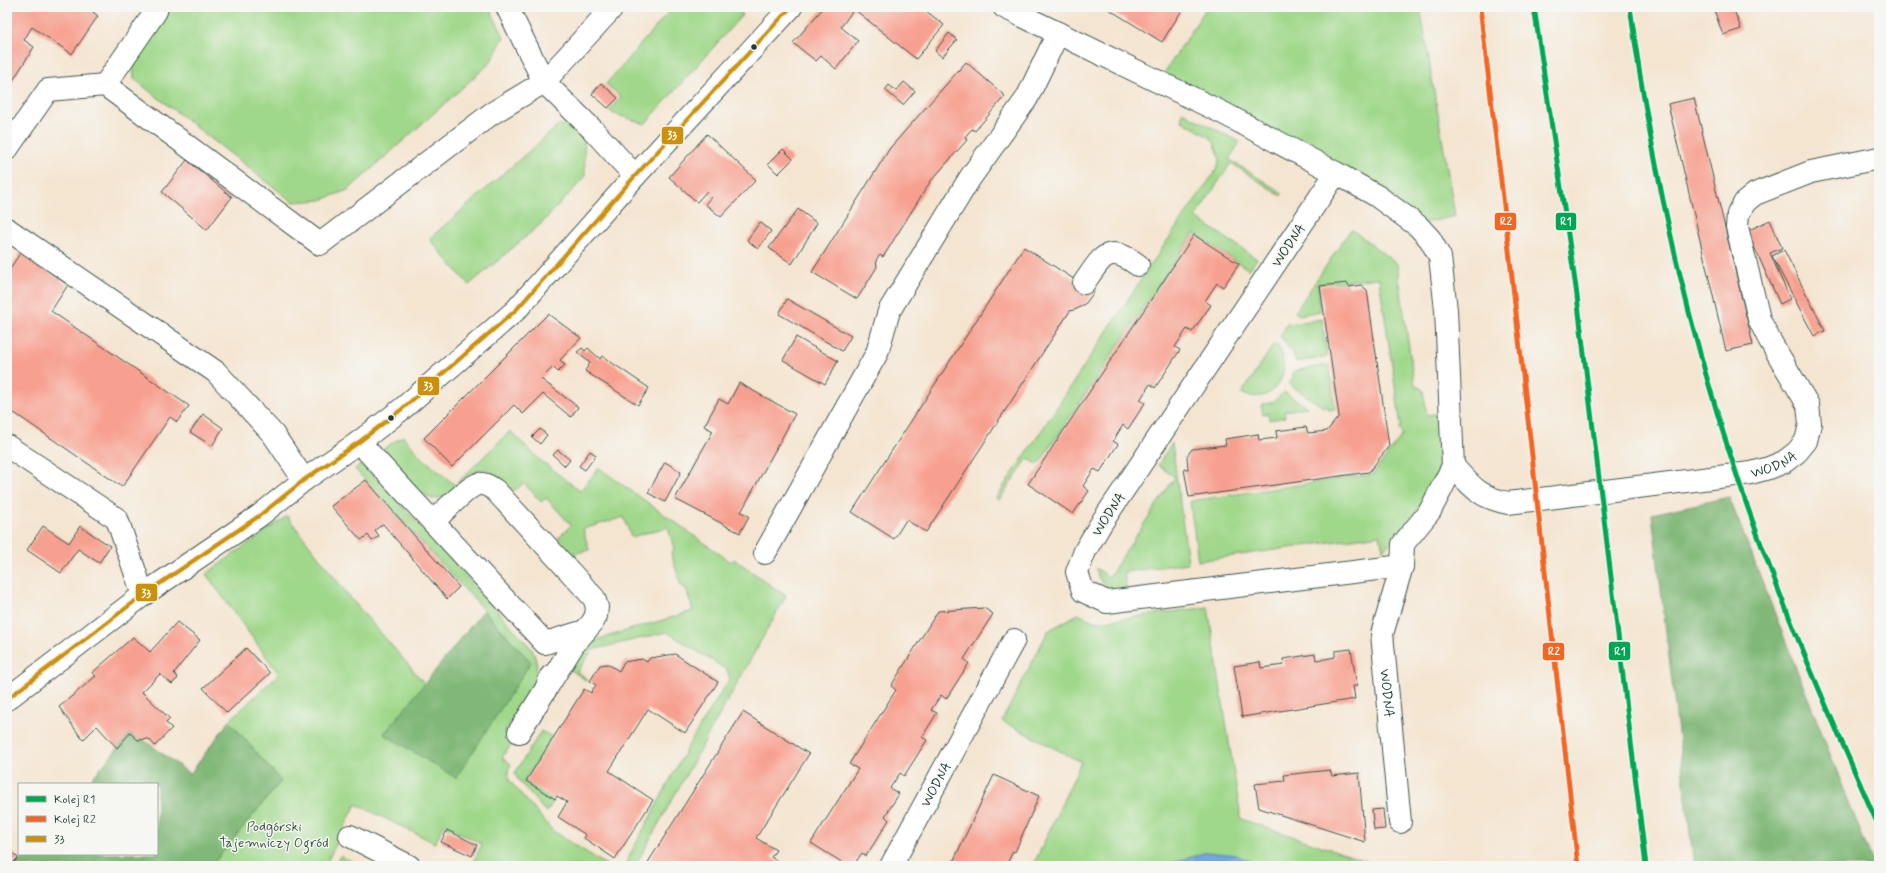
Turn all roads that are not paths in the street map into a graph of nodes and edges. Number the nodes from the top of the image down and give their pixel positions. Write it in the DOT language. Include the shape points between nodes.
graph roads {
  1 [pos="157,7"];
  2 [pos="506,7"];
  3 [pos="613,7"];
  4 [pos="791,7"];
  5 [pos="1004,7"];
  6 [pos="1058,33"];
  7 [pos="544,82"];
  8 [pos="105,84"];
  9 [pos="7,149"];
  10 [pos="1879,158"];
  11 [pos="1336,173"];
  12 [pos="635,176"];
  13 [pos="7,229"];
  14 [pos="1138,264"];
  15 [pos="1084,283"];
  16 [pos="359,442"];
  17 [pos="7,446"];
  18 [pos="1453,466"];
  19 [pos="304,480"];
  20 [pos="433,522"];
  21 [pos="765,553"];
  22 [pos="1402,566"];
  23 [pos="143,595"];
  24 [pos="586,631"];
  25 [pos="1014,640"];
  26 [pos="545,643"];
  27 [pos="546,689"];
  28 [pos="7,699"];
  29 [pos="519,732"];
  30 [pos="1400,822"];
  31 [pos="350,836"];
  32 [pos="409,866"];
  33 [pos="891,866"];
  1 -- 8 [label="street"];
  2 -- 7 [label="street"];
  3 -- 7 [label="street"];
  4 -- 12 [label="street"];
  5 -- 6 [label="street, WODNA"];
  6 -- 11 [label="street, WODNA" via="1223,113"];
  6 -- 21 [label="street" via="1027,98 970,178 889,311 877,353"];
  7 -- 8 [label="street" via="491,114 320,244"];
  7 -- 12 [label="street"];
  8 -- 9 [label="street" via="48,90"];
  10 -- 18 [label="street, WODNA" via="1811,172 1756,194 1745,202 1738,214 1736,227 1759,319 1808,405 1810,424 1806,441 1784,462 1751,472 1508,503 1491,500 1476,490"];
  11 -- 18 [label="street, WODNA" via="1376,196 1418,226 1430,239 1440,257 1446,310"];
  11 -- 22 [label="street, WODNA" via="1102,522 1076,572 1083,591 1108,602"];
  12 -- 16 [label="street" via="516,310 402,409"];
  13 -- 19 [label="street" via="216,372 273,434"];
  14 -- 15 [label="street" via="1125,256 1115,253 1108,255 1097,264"];
  16 -- 19 [label="street"];
  16 -- 20 [label="street"];
  17 -- 23 [label="street" via="117,519"];
  18 -- 22 [label="street, WODNA" via="1430,511 1403,544"];
  19 -- 23 [label="street" via="259,516"];
  20 -- 24 [label="street" via="474,486 488,485 594,598 596,616"];
  20 -- 26 [label="street"];
  22 -- 30 [label="street, WODNA" via="1382,634"];
  23 -- 28 [label="street"];
  24 -- 26 [label="street"];
  24 -- 27 [label="street" via="574,644"];
  25 -- 33 [label="street, WODNA"];
  26 -- 27 [label="street" via="550,658 551,676"];
  27 -- 29 [label="street"];
  31 -- 32 [label="street"];
}
